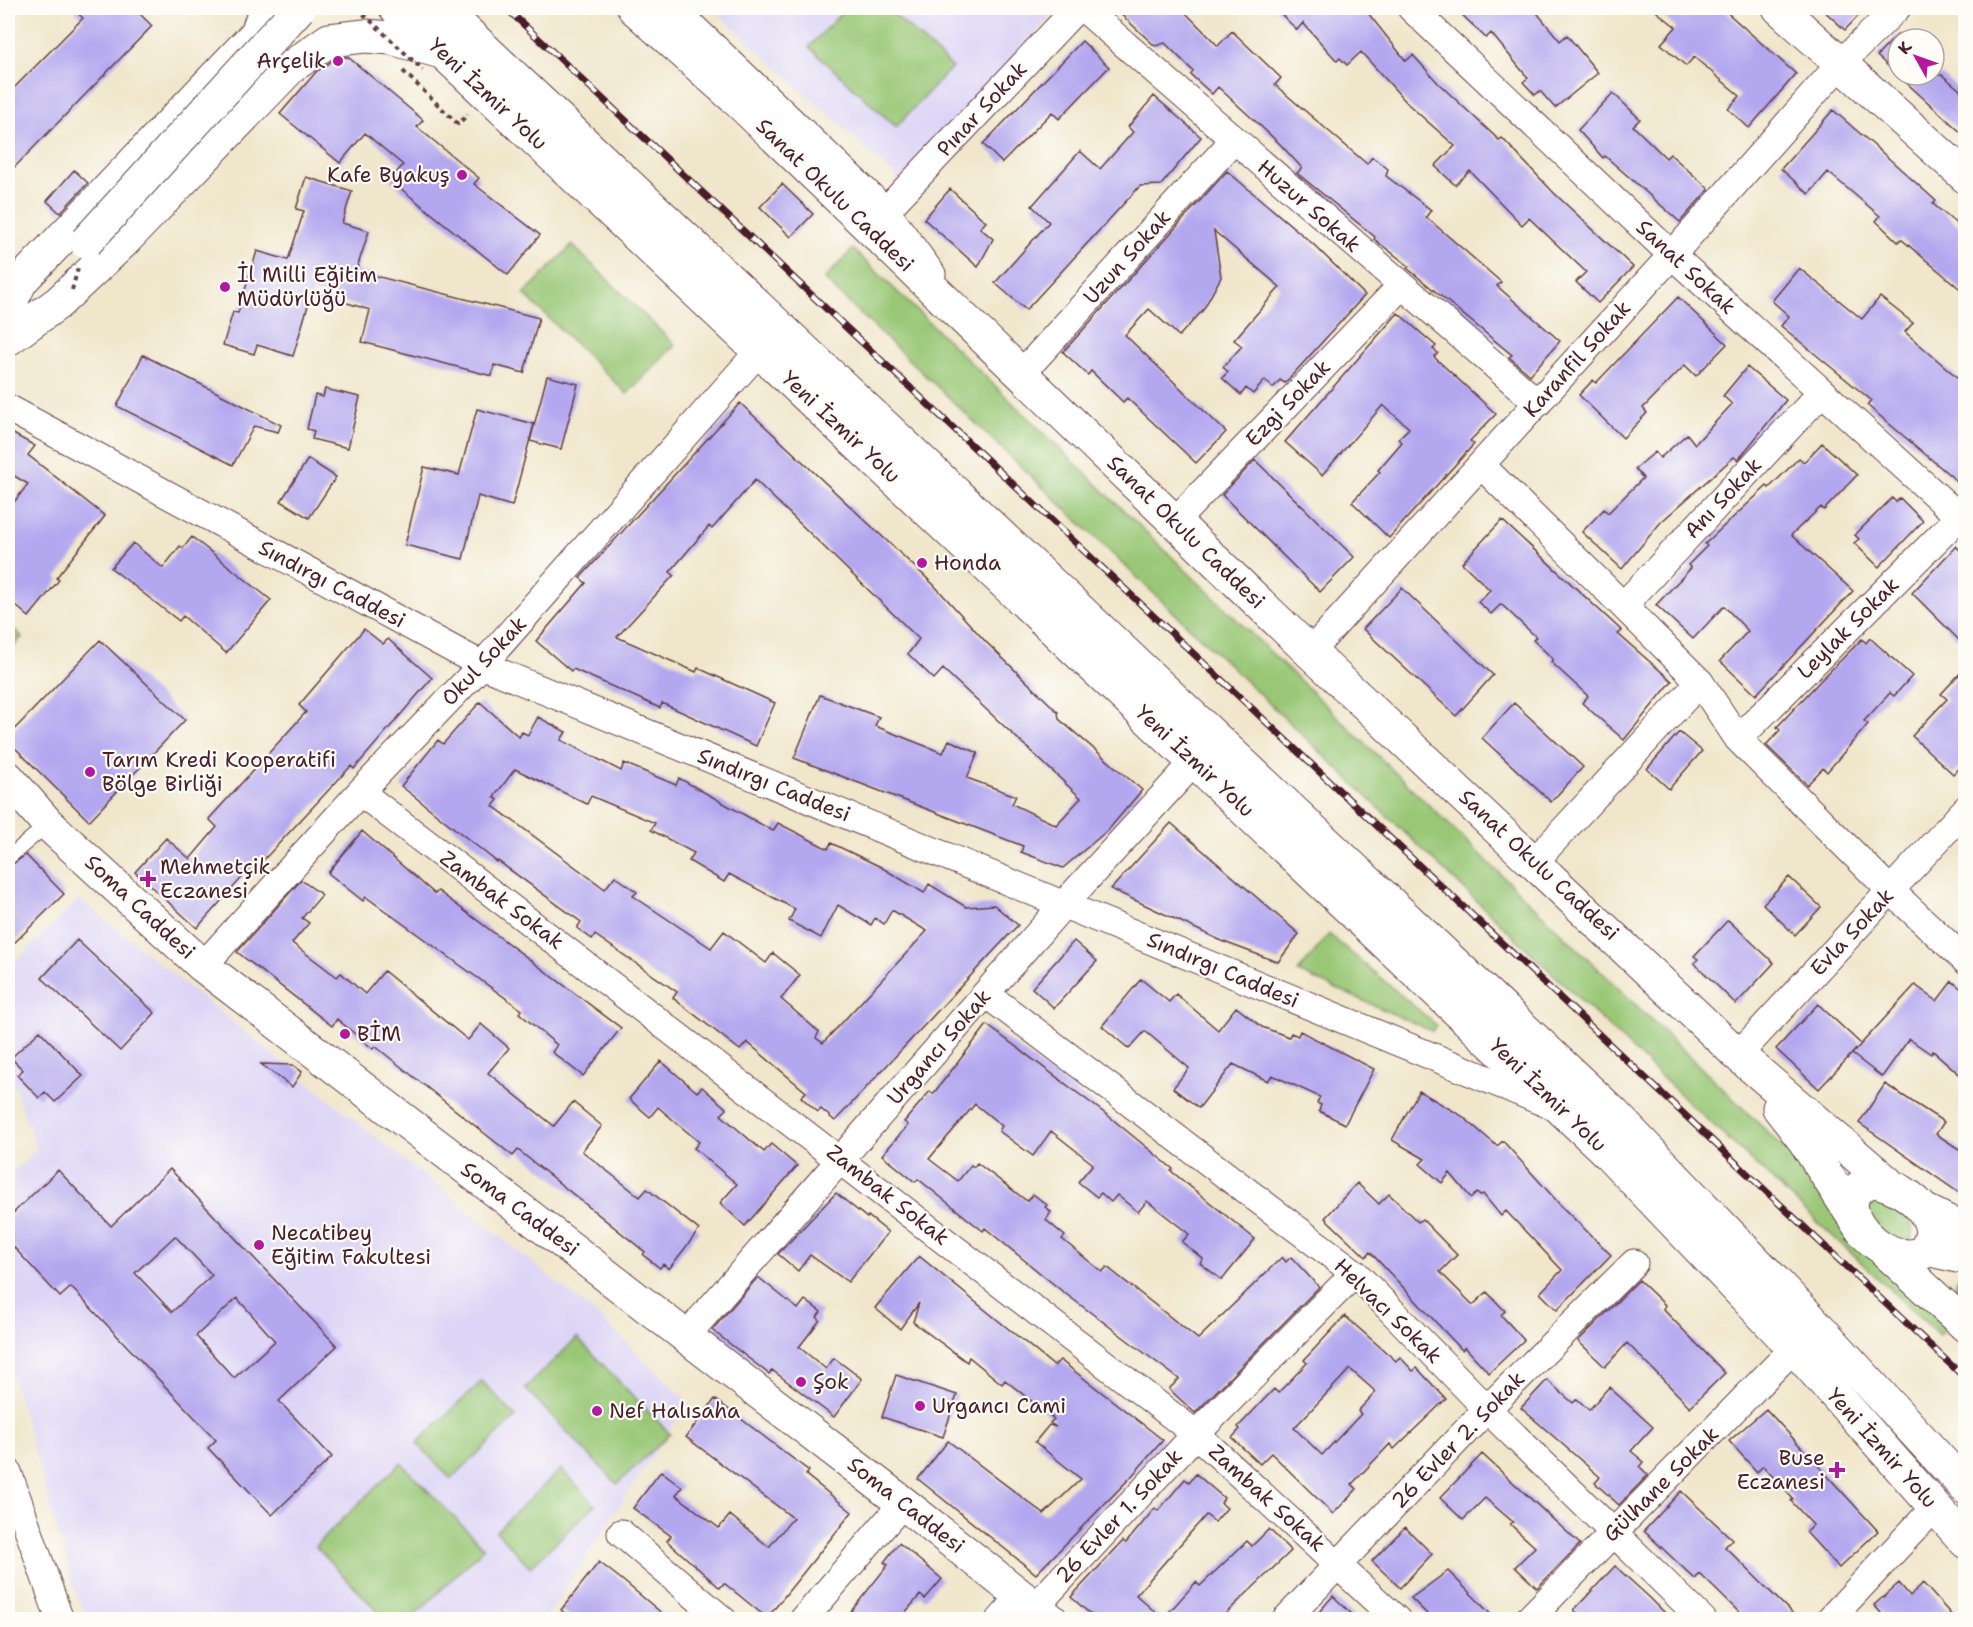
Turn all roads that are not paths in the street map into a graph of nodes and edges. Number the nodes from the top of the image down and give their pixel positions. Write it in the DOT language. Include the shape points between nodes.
graph roads {
  1 [pos="299,8"];
  2 [pos="396,8"];
  3 [pos="441,8"];
  4 [pos="634,8"];
  5 [pos="673,8"];
  6 [pos="1077,8"];
  7 [pos="1083,8"];
  8 [pos="1411,8"];
  9 [pos="1779,8"];
  10 [pos="1897,8"];
  11 [pos="261,20"];
  12 [pos="434,62"];
  13 [pos="1841,63"];
  14 [pos="291,67"];
  15 [pos="1233,141"];
  16 [pos="1965,177"];
  17 [pos="878,219"];
  18 [pos="86,242"];
  19 [pos="1672,255"];
  20 [pos="1402,285"];
  21 [pos="8,308"];
  22 [pos="8,312"];
  23 [pos="8,337"];
  24 [pos="770,339"];
  25 [pos="1022,373"];
  26 [pos="1822,392"];
  27 [pos="1538,403"];
  28 [pos="8,408"];
  29 [pos="1481,465"];
  30 [pos="1962,520"];
  31 [pos="1175,521"];
  32 [pos="1624,605"];
  33 [pos="1310,652"];
  34 [pos="482,665"];
  35 [pos="1700,682"];
  36 [pos="1738,739"];
  37 [pos="1195,761"];
  38 [pos="8,778"];
  39 [pos="360,792"];
  40 [pos="1965,809"];
  41 [pos="48,824"];
  42 [pos="8,858"];
  43 [pos="1535,861"];
  44 [pos="1891,891"];
  45 [pos="1064,904"];
  46 [pos="1965,961"];
  47 [pos="203,966"];
  48 [pos="986,994"];
  49 [pos="1738,1054"];
  50 [pos="1564,1111"];
  51 [pos="841,1159"];
  52 [pos="1887,1182"];
  53 [pos="1922,1209"];
  54 [pos="1851,1213"];
  55 [pos="1926,1249"];
  56 [pos="1886,1252"];
  57 [pos="1958,1256"];
  58 [pos="1634,1263"];
  59 [pos="1355,1273"];
  60 [pos="1963,1324"];
  61 [pos="686,1336"];
  62 [pos="1794,1348"];
  63 [pos="1487,1409"];
  64 [pos="1196,1434"];
  65 [pos="8,1472"];
  66 [pos="1965,1488"];
  67 [pos="903,1503"];
  68 [pos="1935,1507"];
  69 [pos="14,1520"];
  70 [pos="621,1533"];
  71 [pos="1612,1533"];
  72 [pos="1965,1542"];
  73 [pos="1340,1564"];
  74 [pos="1036,1607"];
  75 [pos="55,1617"];
  76 [pos="723,1620"];
  77 [pos="803,1620"];
  78 [pos="1000,1620"];
  79 [pos="1285,1620"];
  80 [pos="1397,1620"];
  81 [pos="1527,1620"];
  82 [pos="1703,1620"];
  83 [pos="1829,1620"];
  1 -- 18 [label="main road, bridge"];
  2 -- 12 [label="main road, Yeni İzmir Yolu"];
  3 -- 24 [label="main road, Yeni İzmir Yolu"];
  4 -- 17 [label="main road, Sanat Okulu Caddesi"];
  5 -- 17 [label="street"];
  6 -- 17 [label="street, Pınar Sokak"];
  7 -- 15 [label="street, Huzur Sokak"];
  8 -- 19 [label="street, Sanat Sokak"];
  9 -- 13 [label="main road"];
  10 -- 13 [label="street, Karanfil Sokak"];
  11 -- 14 [label="main road" via="288,31 297,44 296,61"];
  11 -- 21 [label="main road" via="21,280"];
  12 -- 14 [label="main road" via="391,38 365,36 329,40"];
  12 -- 24 [label="main road, Yeni İzmir Yolu"];
  13 -- 16 [label="main road"];
  13 -- 19 [label="street, Karanfil Sokak"];
  14 -- 23 [label="main road" via="123,242 58,303"];
  15 -- 20 [label="street, Huzur Sokak"];
  15 -- 25 [label="street, Uzun Sokak"];
  17 -- 25 [label="main road, Sanat Okulu Caddesi" via="961,314"];
  18 -- 22 [label="main road"];
  18 -- 23 [label="main road"];
  19 -- 26 [label="street, Sanat Sokak"];
  19 -- 27 [label="street, Karanfil Sokak"];
  20 -- 27 [label="street, Huzur Sokak"];
  20 -- 31 [label="street, Ezgi Sokak"];
  24 -- 34 [label="street, Okul Sokak"];
  24 -- 37 [label="main road, Yeni İzmir Yolu"];
  24 -- 66 [label="main road, Yeni İzmir Yolu" via="1613,1113 1809,1317"];
  25 -- 31 [label="main road, Sanat Okulu Caddesi"];
  26 -- 30 [label="street, Sanat Sokak"];
  26 -- 32 [label="street, Anı Sokak"];
  27 -- 29 [label="street, Karanfil Sokak"];
  28 -- 34 [label="street, Sındırgı Caddesi"];
  29 -- 32 [label="street"];
  29 -- 33 [label="street, Karanfil Sokak"];
  30 -- 36 [label="street, Leylak Sokak"];
  31 -- 33 [label="main road, Sanat Okulu Caddesi"];
  32 -- 35 [label="street"];
  33 -- 43 [label="main road, Sanat Okulu Caddesi"];
  34 -- 39 [label="street, Okul Sokak"];
  34 -- 45 [label="street, Sındırgı Caddesi"];
  35 -- 36 [label="street"];
  35 -- 43 [label="street"];
  36 -- 44 [label="street"];
  37 -- 45 [label="street, Urgancı Sokak"];
  37 -- 50 [label="main road, Yeni İzmir Yolu"];
  38 -- 41 [label="main road, Soma Caddesi"];
  39 -- 47 [label="street, Okul Sokak"];
  39 -- 51 [label="street, Zambak Sokak"];
  40 -- 44 [label="street, Evla Sokak"];
  41 -- 42 [label="lane"];
  41 -- 47 [label="main road, Soma Caddesi"];
  43 -- 49 [label="main road, Sanat Okulu Caddesi"];
  44 -- 46 [label="street"];
  44 -- 49 [label="street, Evla Sokak"];
  45 -- 48 [label="street, Urgancı Sokak"];
  45 -- 50 [label="street, Sındırgı Caddesi"];
  47 -- 61 [label="main road, Soma Caddesi"];
  48 -- 51 [label="street, Urgancı Sokak"];
  48 -- 59 [label="street, Helvacı Sokak"];
  49 -- 52 [label="main road"];
  49 -- 54 [label="main road" via="1748,1075 1786,1117"];
  50 -- 62 [label="main road, Yeni İzmir Yolu" via="1610,1154"];
  51 -- 61 [label="street, Urgancı Sokak"];
  51 -- 64 [label="street, Zambak Sokak"];
  52 -- 53 [label="main road" via="1904,1191"];
  52 -- 54 [label="main road" via="1872,1181 1856,1189 1850,1202"];
  53 -- 55 [label="main road" via="1931,1228"];
  53 -- 57 [label="main road"];
  54 -- 56 [label="main road"];
  55 -- 56 [label="main road" via="1905,1257"];
  55 -- 57 [label="main road"];
  56 -- 60 [label="main road"];
  57 -- 60 [label="main road" via="1948,1301"];
  58 -- 63 [label="street, 26 Evler 2. Sokak"];
  59 -- 63 [label="street, Helvacı Sokak"];
  59 -- 64 [label="street, 26 Evler 1. Sokak"];
  61 -- 67 [label="main road, Soma Caddesi"];
  62 -- 68 [label="main road, Yeni İzmir Yolu"];
  62 -- 71 [label="street, Gülhane Sokak"];
  63 -- 71 [label="street, Helvacı Sokak"];
  63 -- 73 [label="street, 26 Evler 2. Sokak"];
  64 -- 73 [label="street, Zambak Sokak"];
  64 -- 74 [label="street, 26 Evler 1. Sokak"];
  65 -- 69 [label="street"];
  67 -- 74 [label="main road, Soma Caddesi"];
  67 -- 77 [label="street"];
  68 -- 72 [label="main road, Yeni İzmir Yolu"];
  68 -- 83 [label="street"];
  69 -- 75 [label="street"];
  70 -- 76 [label="street"];
  71 -- 81 [label="street, Gülhane Sokak"];
  71 -- 82 [label="street, Helvacı Sokak"];
  73 -- 79 [label="street, 26 Evler 2. Sokak"];
  73 -- 80 [label="street, Zambak Sokak"];
  74 -- 78 [label="street, 26 Evler 1. Sokak"];
}
